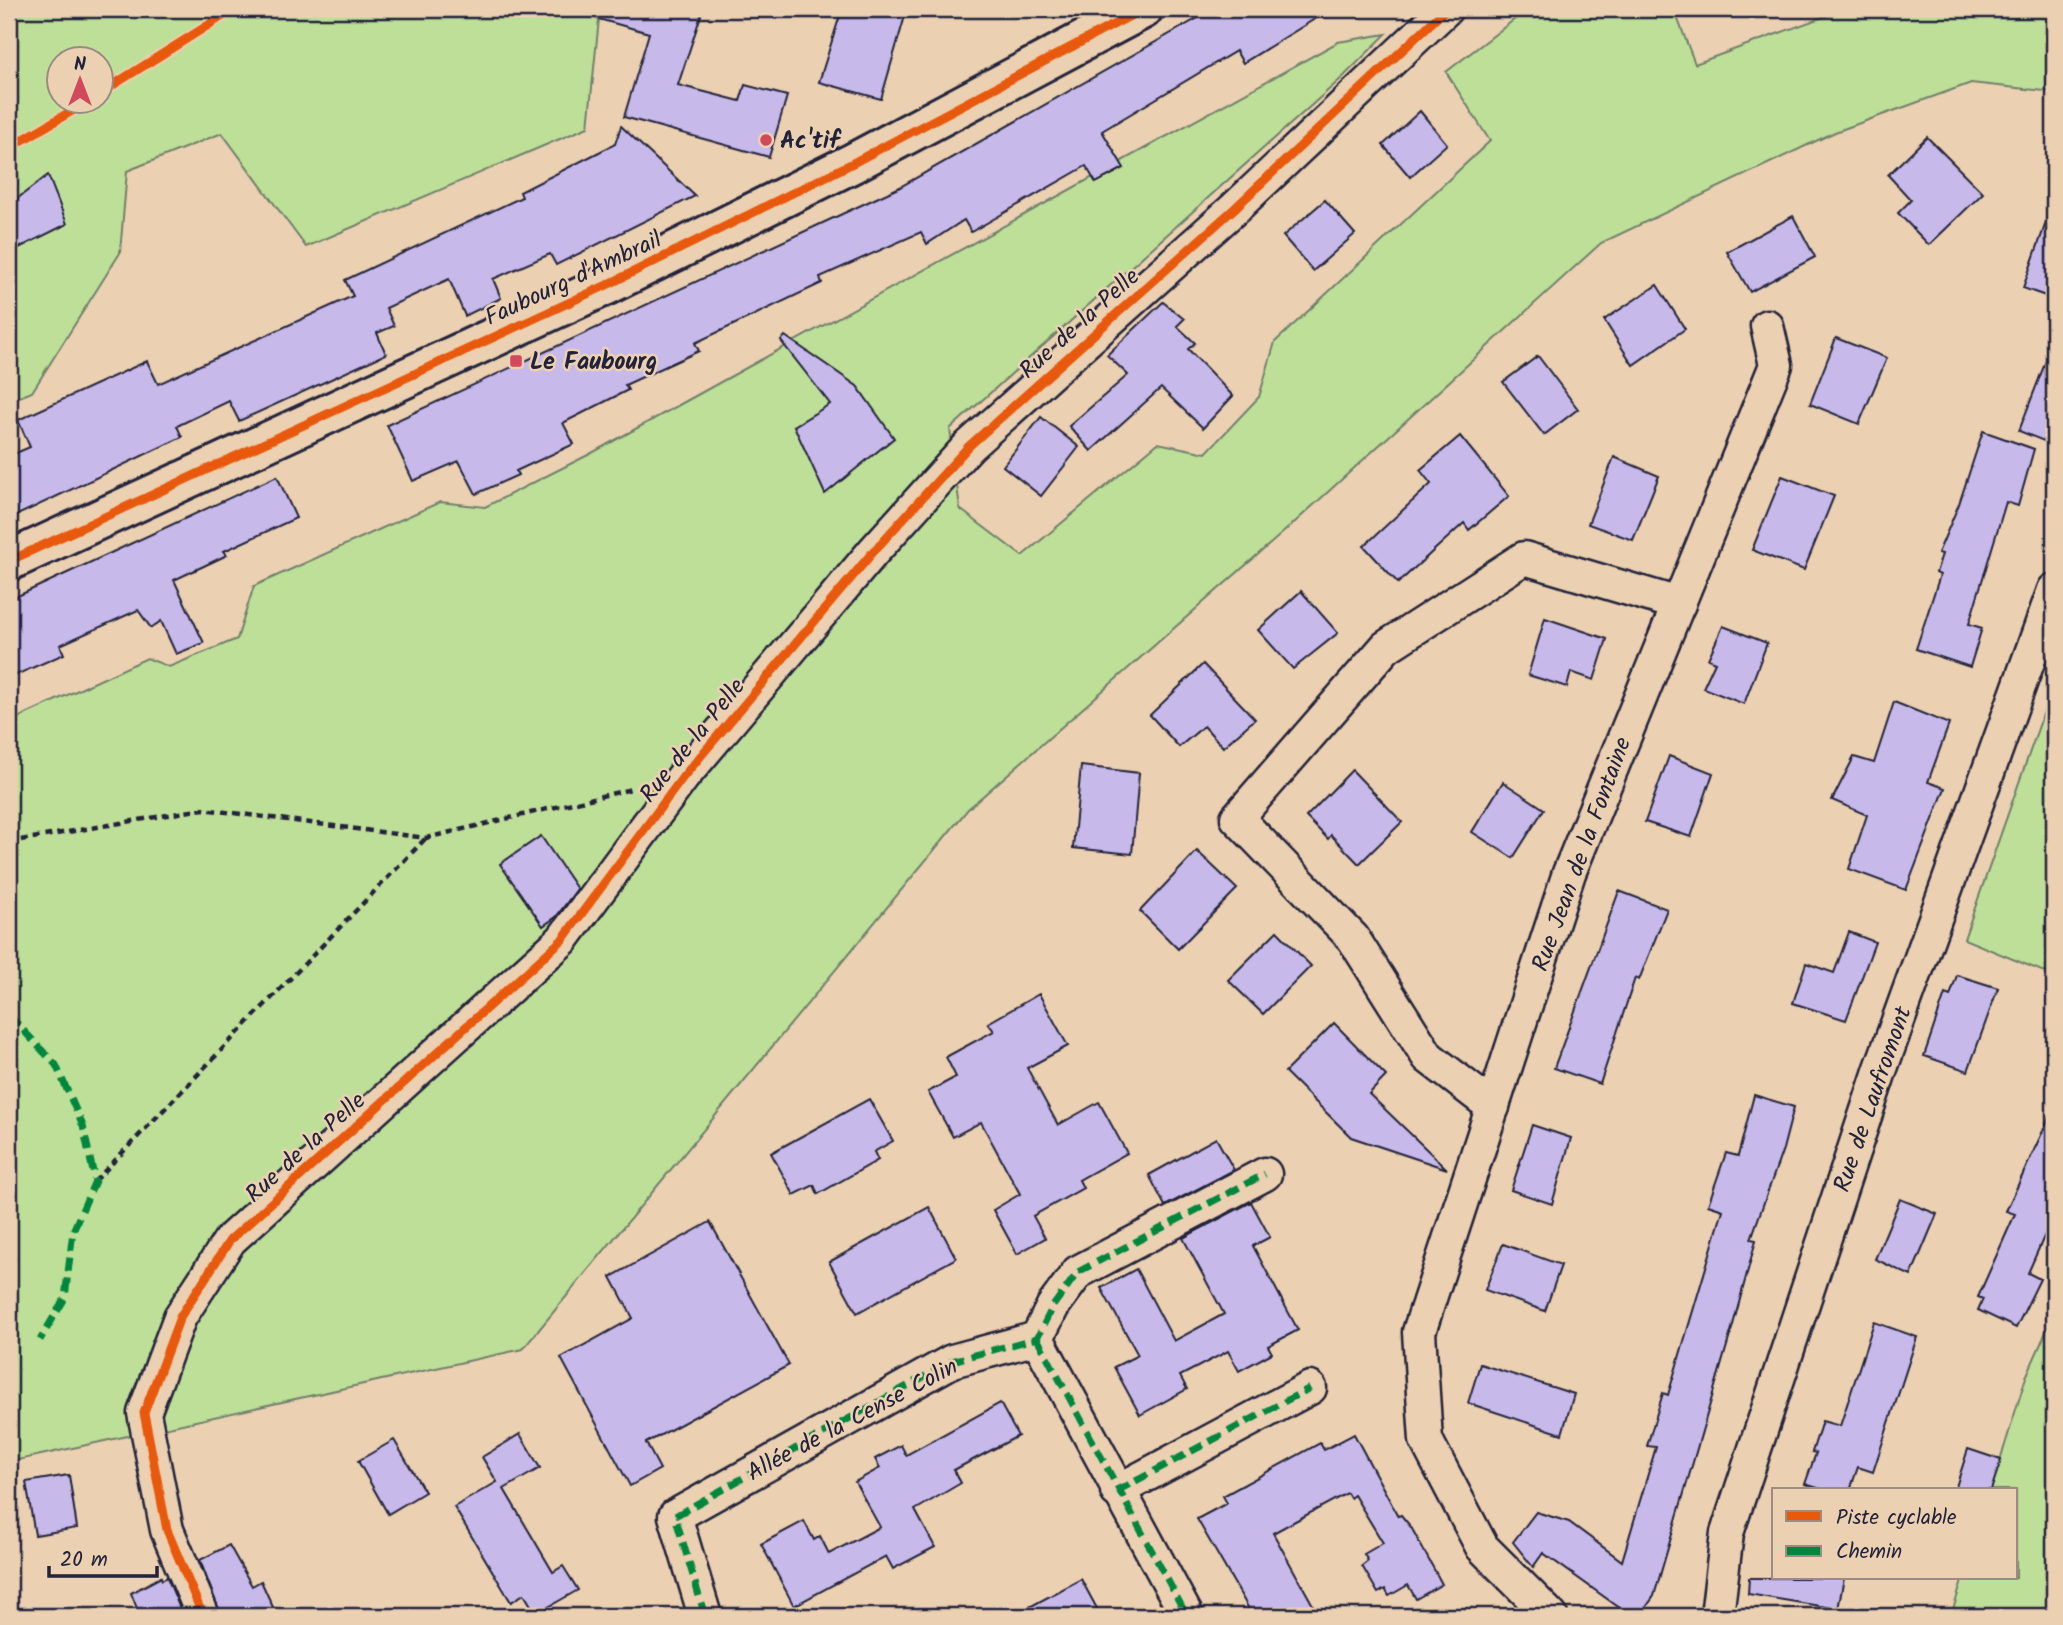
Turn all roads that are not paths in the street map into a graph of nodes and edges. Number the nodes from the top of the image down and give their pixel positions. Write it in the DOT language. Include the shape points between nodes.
graph roads {
  1 [pos="1143,9"];
  2 [pos="1446,9"];
  3 [pos="1767,326"];
  4 [pos="9,561"];
  5 [pos="2054,590"];
  6 [pos="1679,604"];
  7 [pos="1493,1107"];
  8 [pos="1265,1174"];
  9 [pos="1037,1338"];
  10 [pos="1310,1388"];
  11 [pos="1117,1491"];
  12 [pos="203,1616"];
  13 [pos="705,1616"];
  14 [pos="1187,1616"];
  15 [pos="1551,1616"];
  16 [pos="1717,1616"];
  1 -- 4 [label="main road, Faubourg d'Ambrail" via="853,163 607,285"];
  2 -- 12 [label="street, Rue de la Pelle" via="1235,208 969,446 683,777 562,940 230,1240 180,1317 144,1413 167,1530"];
  3 -- 6 [label="street, Rue Jean de la Fontaine" via="1776,365"];
  5 -- 16 [label="street, Rue de Laufromont" via="1880,1071 1727,1533"];
  6 -- 7 [label="street, Rue Jean de la Fontaine" via="1569,873"];
  6 -- 7 [label="street" via="1524,558 1386,647 1237,818 1353,938 1428,1057"];
  7 -- 15 [label="street, Rue Jean de la Fontaine" via="1419,1332 1426,1440 1482,1547"];
  8 -- 9 [label="street" via="1078,1272"];
  9 -- 11 [label="street"];
  9 -- 13 [label="street, Allée de la Cense Colin" via="952,1361 675,1516"];
  10 -- 11 [label="street"];
  11 -- 14 [label="street"];
}
